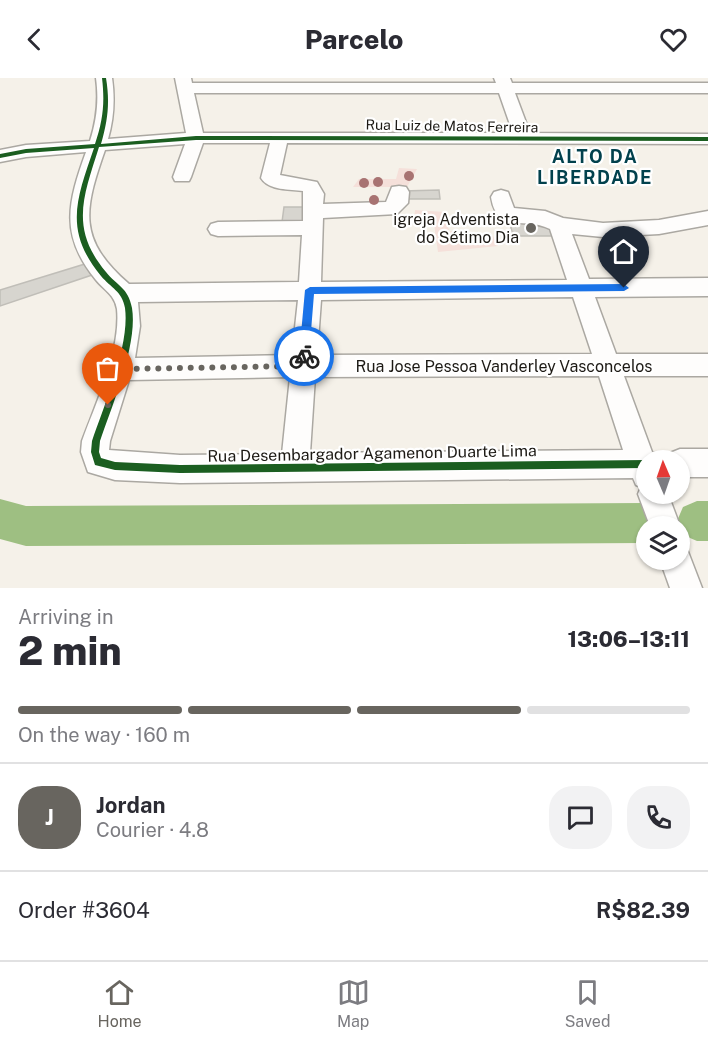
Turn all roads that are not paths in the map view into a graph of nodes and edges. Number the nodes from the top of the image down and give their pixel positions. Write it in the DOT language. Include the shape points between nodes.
graph roads {
  1 [pos="104,78"];
  2 [pos="184,83"];
  3 [pos="505,84"];
  4 [pos="708,88"];
  5 [pos="280,137"];
  6 [pos="196,138"];
  7 [pos="708,139"];
  8 [pos="524,140"];
  9 [pos="98,144"];
  10 [pos="0,156"];
  11 [pos="182,177"];
  12 [pos="399,192"];
  13 [pos="501,197"];
  14 [pos="313,219"];
  15 [pos="708,219"];
  16 [pos="559,225"];
  17 [pos="218,229"];
  18 [pos="708,287"];
  19 [pos="582,288"];
  20 [pos="310,290"];
  21 [pos="123,292"];
  22 [pos="708,365"];
  23 [pos="303,366"];
  24 [pos="608,366"];
  25 [pos="121,369"];
  26 [pos="638,450"];
  27 [pos="708,463"];
  28 [pos="690,464"];
  29 [pos="295,468"];
  30 [pos="636,468"];
  31 [pos="680,570"];
  32 [pos="686,588"];
  1 -- 9 [label="street" via="106,102"];
  2 -- 3 [label="street"];
  2 -- 6 [label="street"];
  3 -- 4 [label="street"];
  3 -- 8 [label="street"];
  5 -- 6 [label="street, Rua Luiz de Matos Ferreira"];
  5 -- 8 [label="street, Rua Luiz de Matos Ferreira"];
  5 -- 14 [label="street" via="270,178 310,186 314,194"];
  6 -- 9 [label="street, Rua Luiz de Matos Ferreira"];
  6 -- 11 [label="street"];
  7 -- 8 [label="street, Rua Luiz de Matos Ferreira"];
  9 -- 10 [label="street, Rua Luiz de Matos Ferreira"];
  9 -- 21 [label="street" via="82,197 81,234 99,268"];
  12 -- 14 [label="street" via="399,203 390,209"];
  13 -- 16 [label="street" via="503,209 509,215 549,219"];
  14 -- 17 [label="street"];
  14 -- 20 [label="street"];
  15 -- 16 [label="street" via="626,230"];
  16 -- 19 [label="street"];
  18 -- 19 [label="street"];
  19 -- 20 [label="street"];
  19 -- 24 [label="street"];
  20 -- 21 [label="street"];
  20 -- 23 [label="street"];
  21 -- 25 [label="street" via="127,329"];
  22 -- 24 [label="street, Rua Jose Pessoa Vanderley Vasconcelos"];
  23 -- 24 [label="street, Rua Jose Pessoa Vanderley Vasconcelos"];
  23 -- 25 [label="street, Rua Jose Pessoa Vanderley Vasconcelos"];
  23 -- 29 [label="street"];
  24 -- 26 [label="street"];
  25 -- 29 [label="street, Rua Desembargador Agamenon Duarte Lima" via="96,441 98,462 180,469"];
  27 -- 28 [label="street"];
  29 -- 30 [label="street, Rua Desembargador Agamenon Duarte Lima"];
  31 -- 32 [label="street"];
}
